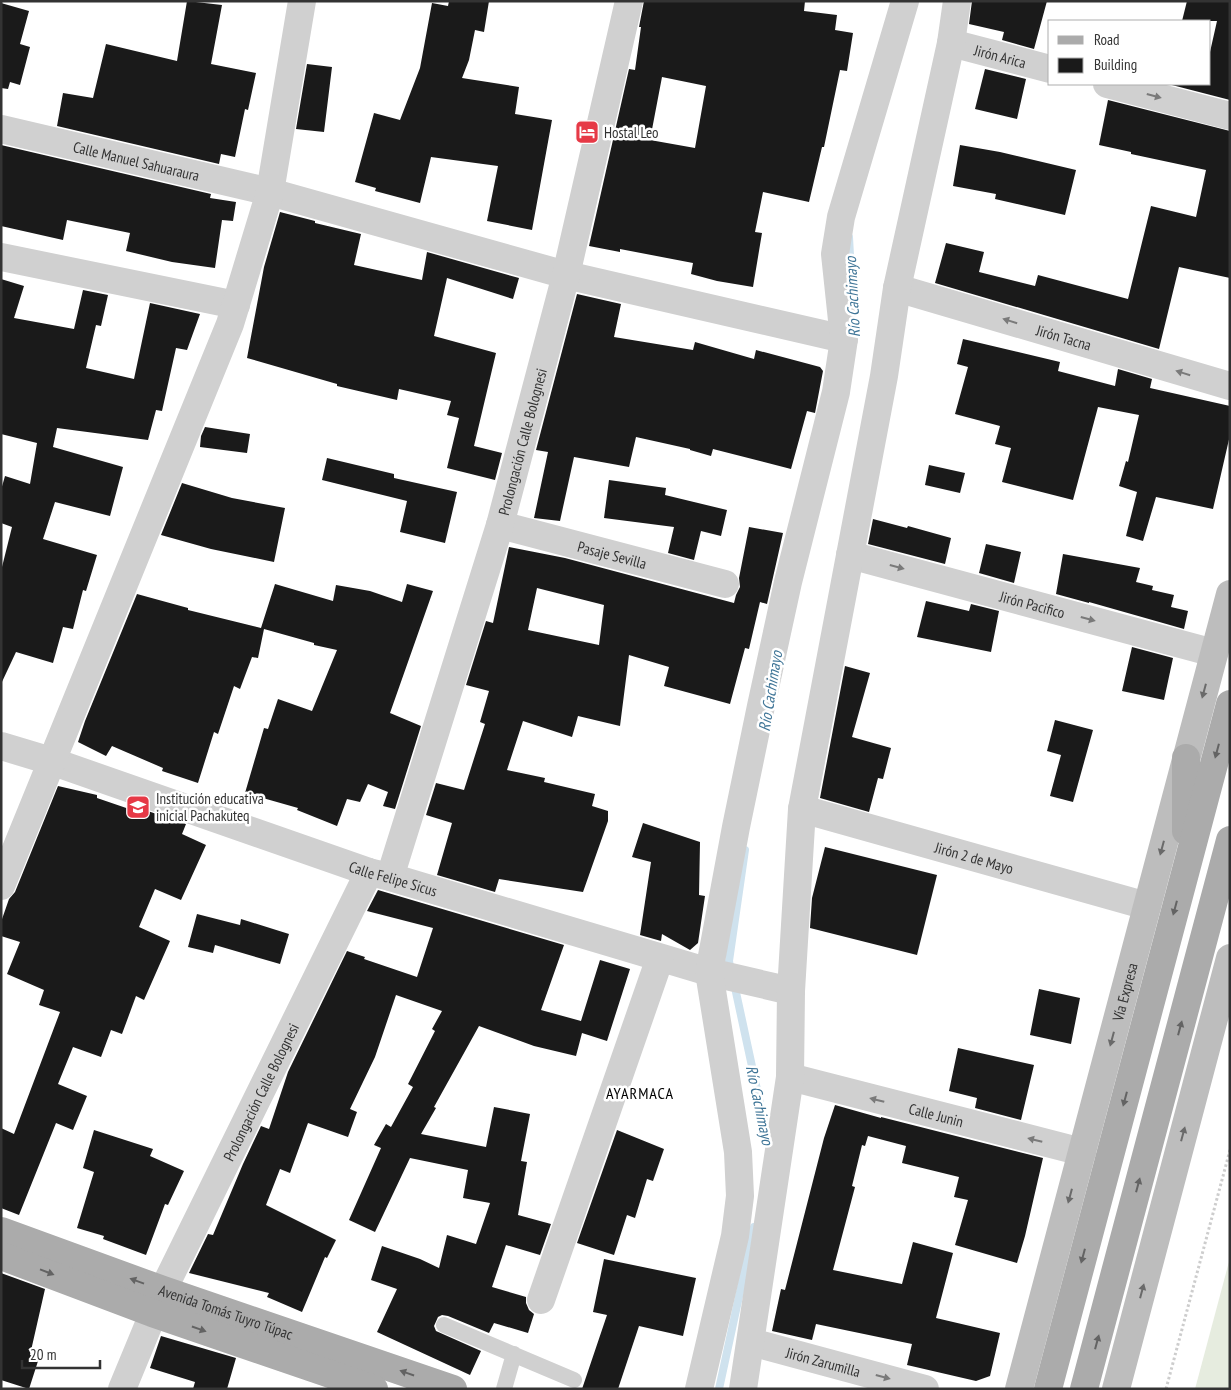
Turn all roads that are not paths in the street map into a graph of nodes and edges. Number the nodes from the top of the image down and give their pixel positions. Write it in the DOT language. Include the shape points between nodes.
graph roads {
  1 [pos="302,1"];
  2 [pos="629,1"];
  3 [pos="905,1"];
  4 [pos="958,1"];
  5 [pos="951,43"];
  6 [pos="1048,68"];
  7 [pos="1111,85"];
  8 [pos="1230,116"];
  9 [pos="1,129"];
  10 [pos="270,192"];
  11 [pos="1,257"];
  12 [pos="566,275"];
  13 [pos="897,288"];
  14 [pos="236,305"];
  15 [pos="844,339"];
  16 [pos="1230,386"];
  17 [pos="500,525"];
  18 [pos="850,554"];
  19 [pos="725,584"];
  20 [pos="1230,594"];
  21 [pos="1214,654"];
  22 [pos="1230,704"];
  23 [pos="1,746"];
  24 [pos="1186,758"];
  25 [pos="51,761"];
  26 [pos="802,809"];
  27 [pos="1230,840"];
  28 [pos="1186,870"];
  29 [pos="1225,870"];
  30 [pos="380,874"];
  31 [pos="1,886"];
  32 [pos="1147,906"];
  33 [pos="660,958"];
  34 [pos="1230,958"];
  35 [pos="709,972"];
  36 [pos="791,992"];
  37 [pos="790,1077"];
  38 [pos="1082,1152"];
  39 [pos="1,1231"];
  40 [pos="1,1256"];
  41 [pos="541,1300"];
  42 [pos="157,1302"];
  43 [pos="444,1325"];
  44 [pos="751,1342"];
  45 [pos="514,1354"];
  46 [pos="574,1380"];
  47 [pos="122,1389"];
  48 [pos="374,1389"];
  49 [pos="453,1389"];
  50 [pos="504,1389"];
  51 [pos="698,1389"];
  52 [pos="744,1389"];
  53 [pos="925,1389"];
  54 [pos="1019,1389"];
  55 [pos="1048,1389"];
  56 [pos="1084,1389"];
  57 [pos="1116,1389"];
  1 -- 10 [label="street"];
  2 -- 12 [label="street, Prolongación Calle Bolognesi"];
  3 -- 15 [label="street" via="841,217 835,254"];
  4 -- 5 [label="street"];
  5 -- 6 [label="street, Jirón Arica"];
  5 -- 13 [label="street"];
  7 -- 8 [label="street, one-way"];
  9 -- 10 [label="street, Calle Manuel Sahuaraura"];
  10 -- 12 [label="street, Calle Manuel Sahuaraura"];
  10 -- 14 [label="street"];
  11 -- 14 [label="street"];
  12 -- 15 [label="street, Calle Manuel Sahuaraura"];
  12 -- 17 [label="street, Prolongación Calle Bolognesi"];
  16 -- 13 [label="street, Jirón Tacna, one-way"];
  13 -- 18 [label="street" via="884,376"];
  14 -- 25 [label="street"];
  15 -- 35 [label="street" via="836,392 788,582 761,706"];
  17 -- 19 [label="street, Pasaje Sevilla"];
  17 -- 30 [label="street, Prolongación Calle Bolognesi"];
  18 -- 21 [label="street, Jirón Pacifico, one-way"];
  18 -- 26 [label="street"];
  20 -- 21 [label="main road, Vía Expresa"];
  21 -- 24 [label="main road, Vía Expresa, one-way"];
  22 -- 28 [label="main road, Vía Expresa, one-way"];
  23 -- 25 [label="street, Calle Felipe Sicus"];
  24 -- 28 [label="main road"];
  24 -- 32 [label="main road, Vía Expresa, one-way"];
  25 -- 30 [label="street, Calle Felipe Sicus"];
  25 -- 31 [label="street"];
  26 -- 32 [label="street, Jirón 2 de Mayo"];
  26 -- 36 [label="street"];
  27 -- 29 [label="main road"];
  28 -- 55 [label="main road, Vía Expresa, one-way"];
  56 -- 29 [label="main road, one-way"];
  30 -- 33 [label="street, Calle Felipe Sicus"];
  30 -- 42 [label="street, Prolongación Calle Bolognesi"];
  32 -- 38 [label="main road, Vía Expresa, one-way"];
  33 -- 35 [label="street, Calle Felipe Sicus"];
  33 -- 41 [label="street"];
  57 -- 34 [label="main road, one-way"];
  35 -- 36 [label="street, Calle Felipe Sicus"];
  35 -- 51 [label="street" via="738,1152 740,1196 735,1236"];
  36 -- 37 [label="street"];
  38 -- 37 [label="street, Calle Junin, one-way"];
  37 -- 44 [label="street"];
  38 -- 54 [label="main road, Vía Expresa, one-way"];
  42 -- 39 [label="main road, Avenida Tomás Tuyro Túpac, one-way"];
  40 -- 42 [label="main road, Avenida Tomás Tuyro Túpac, one-way"];
  42 -- 47 [label="street, Prolongación Calle Bolognesi"];
  42 -- 48 [label="main road, Avenida Tomás Tuyro Túpac, one-way"];
  49 -- 42 [label="main road, Avenida Tomás Tuyro Túpac, one-way"];
  43 -- 45 [label="lane"];
  44 -- 52 [label="street"];
  44 -- 53 [label="street, Jirón Zarumilla, one-way"];
  45 -- 46 [label="lane"];
  45 -- 50 [label="lane"];
}
